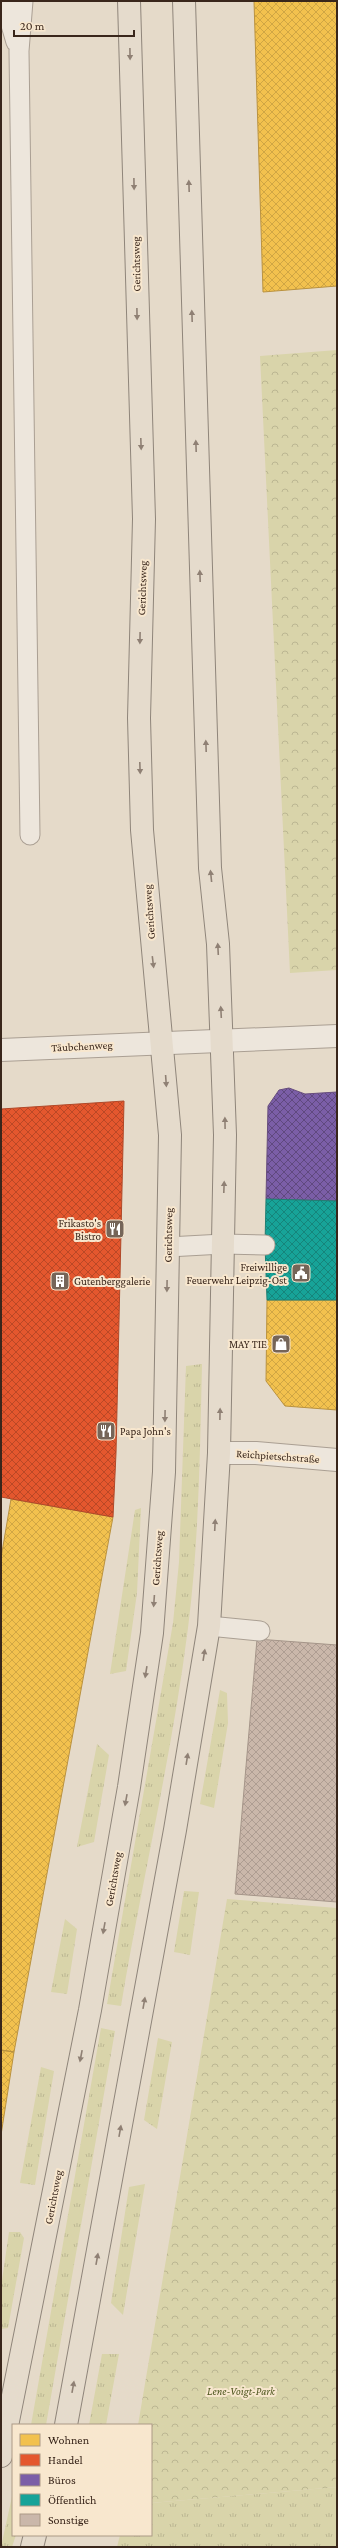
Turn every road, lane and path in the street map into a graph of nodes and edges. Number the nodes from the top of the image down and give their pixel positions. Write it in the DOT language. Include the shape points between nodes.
graph roads {
  1 [pos="4,1"];
  2 [pos="24,1"];
  3 [pos="129,1"];
  4 [pos="184,1"];
  5 [pos="19,51"];
  6 [pos="30,835"];
  7 [pos="337,1036"];
  8 [pos="223,1040"];
  9 [pos="163,1042"];
  10 [pos="1,1050"];
  11 [pos="223,1244"];
  12 [pos="264,1245"];
  13 [pos="168,1247"];
  14 [pos="219,1453"];
  15 [pos="337,1460"];
  16 [pos="209,1626"];
  17 [pos="260,1631"];
  18 [pos="66,2424"];
  19 [pos="1,2456"];
  20 [pos="36,2536"];
  21 [pos="32,2547"];
  1 -- 5 [label="lane"];
  2 -- 5 [label="lane"];
  3 -- 9 [label="main road, Gerichtsweg, one-way" via="144,519 139,718 142,822 151,949"];
  8 -- 4 [label="main road, one-way" via="210,852"];
  5 -- 6 [label="lane"];
  7 -- 8 [label="street, Täubchenweg"];
  8 -- 9 [label="street, Täubchenweg"];
  11 -- 8 [label="main road, one-way"];
  9 -- 10 [label="street, Täubchenweg"];
  9 -- 13 [label="main road, Gerichtsweg, one-way" via="170,1135"];
  11 -- 12 [label="lane"];
  11 -- 13 [label="lane"];
  14 -- 11 [label="main road, one-way"];
  13 -- 19 [label="main road, Gerichtsweg, one-way" via="164,1472 152,1633 129,1787 90,2010"];
  14 -- 15 [label="street, Reichpietschstraße"];
  16 -- 14 [label="main road, one-way"];
  16 -- 17 [label="lane"];
  18 -- 16 [label="main road, one-way" via="176,1824"];
  20 -- 21 [label="main road"];
}
